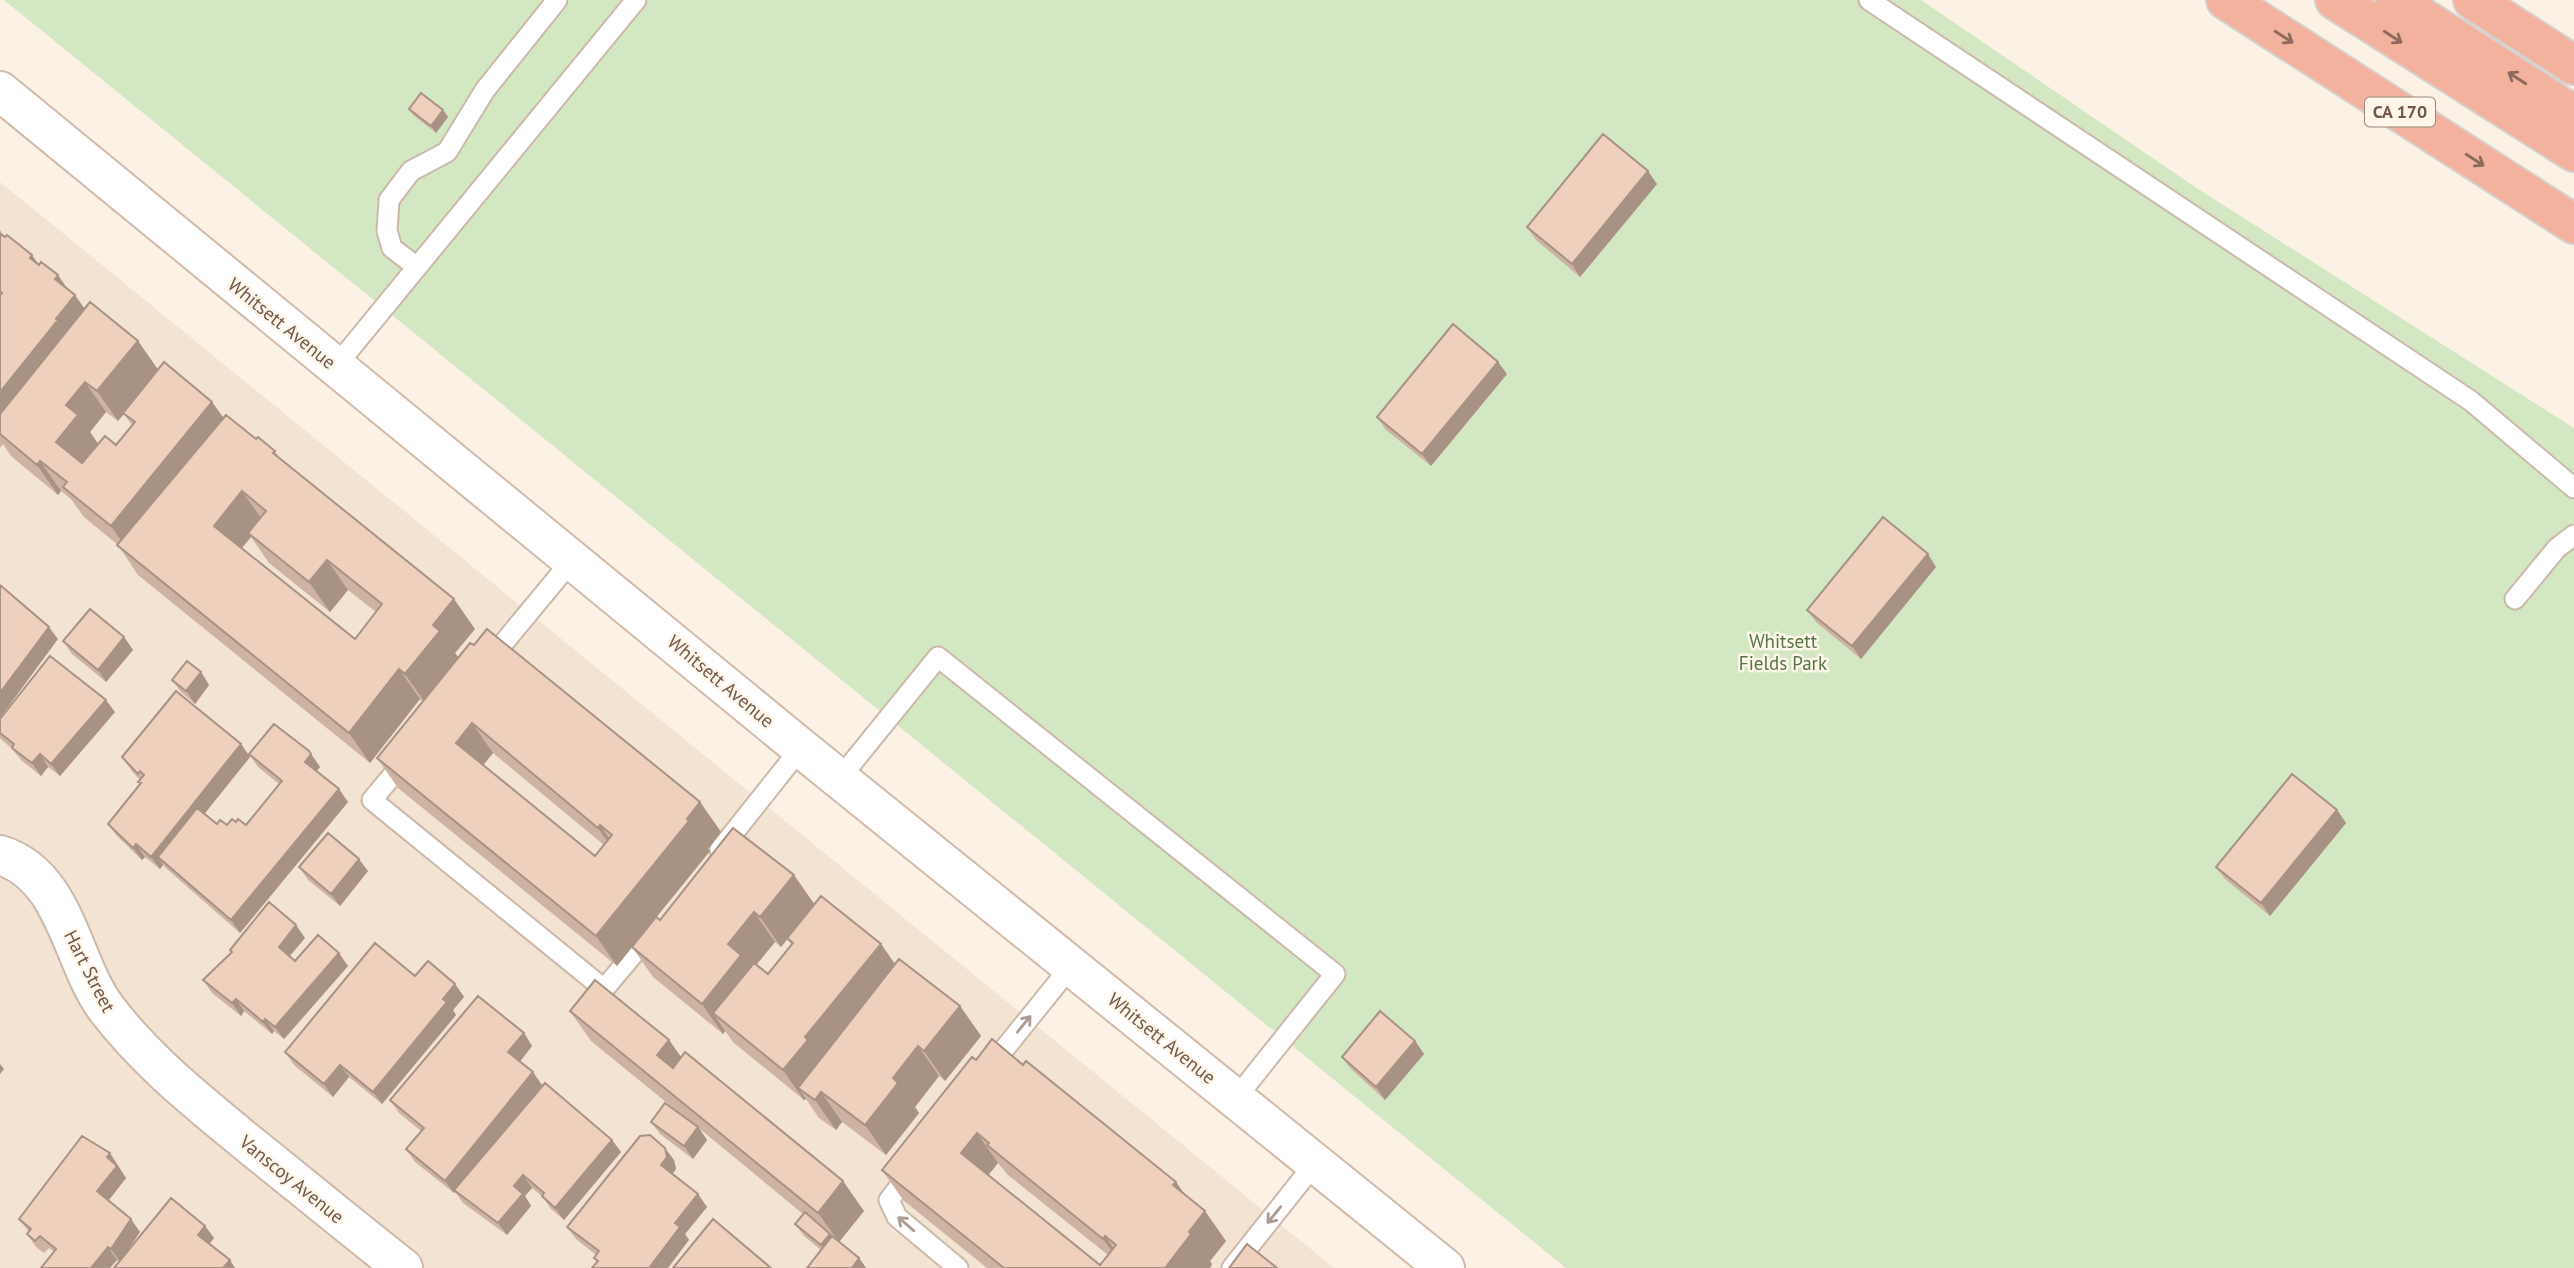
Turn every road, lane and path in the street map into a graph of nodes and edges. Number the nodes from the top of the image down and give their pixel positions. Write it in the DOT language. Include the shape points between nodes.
graph roads {
  1 [pos="557,0"];
  2 [pos="636,0"];
  3 [pos="1870,0"];
  4 [pos="2227,0"];
  5 [pos="2335,0"];
  6 [pos="2395,0"];
  7 [pos="2473,0"];
  8 [pos="2574,65"];
  9 [pos="0,91"];
  10 [pos="2574,115"];
  11 [pos="2574,152"];
  12 [pos="2574,224"];
  13 [pos="417,267"];
  14 [pos="336,366"];
  15 [pos="2574,488"];
  16 [pos="2574,535"];
  17 [pos="573,559"];
  18 [pos="2515,599"];
  19 [pos="476,676"];
  20 [pos="424,738"];
  21 [pos="801,748"];
  22 [pos="840,778"];
  23 [pos="0,855"];
  24 [pos="710,862"];
  25 [pos="666,915"];
  26 [pos="1072,965"];
  27 [pos="977,1083"];
  28 [pos="182,1089"];
  29 [pos="1236,1098"];
  30 [pos="921,1157"];
  31 [pos="1316,1162"];
  32 [pos="402,1268"];
  33 [pos="958,1268"];
  34 [pos="1232,1268"];
  35 [pos="1445,1268"];
  1 -- 13 [label="lane" via="485,90 447,152 411,171 388,200 387,231 392,248"];
  2 -- 13 [label="lane"];
  3 -- 15 [label="lane" via="2471,401"];
  4 -- 12 [label="highway, CA 170, one-way"];
  5 -- 11 [label="highway, one-way"];
  10 -- 6 [label="highway, one-way"];
  7 -- 8 [label="highway"];
  9 -- 14 [label="main road, Whitsett Avenue"];
  13 -- 14 [label="lane"];
  14 -- 17 [label="main road, Whitsett Avenue"];
  16 -- 18 [label="lane" via="2557,548"];
  17 -- 19 [label="lane"];
  17 -- 21 [label="main road, Whitsett Avenue"];
  20 -- 25 [label="lane" via="372,800 604,989"];
  21 -- 22 [label="main road, Whitsett Avenue"];
  21 -- 24 [label="lane"];
  22 -- 26 [label="main road, Whitsett Avenue"];
  22 -- 29 [label="lane" via="938,657 1335,974"];
  23 -- 28 [label="main road, Hart Street" via="17,860 45,890 63,917 104,1005 134,1043"];
  27 -- 26 [label="lane, one-way"];
  26 -- 29 [label="main road, Whitsett Avenue"];
  28 -- 32 [label="main road, Vanscoy Avenue"];
  29 -- 31 [label="main road, Whitsett Avenue"];
  33 -- 30 [label="lane, one-way" via="897,1217 889,1200"];
  31 -- 34 [label="lane, one-way"];
  31 -- 35 [label="main road, Whitsett Avenue"];
}
